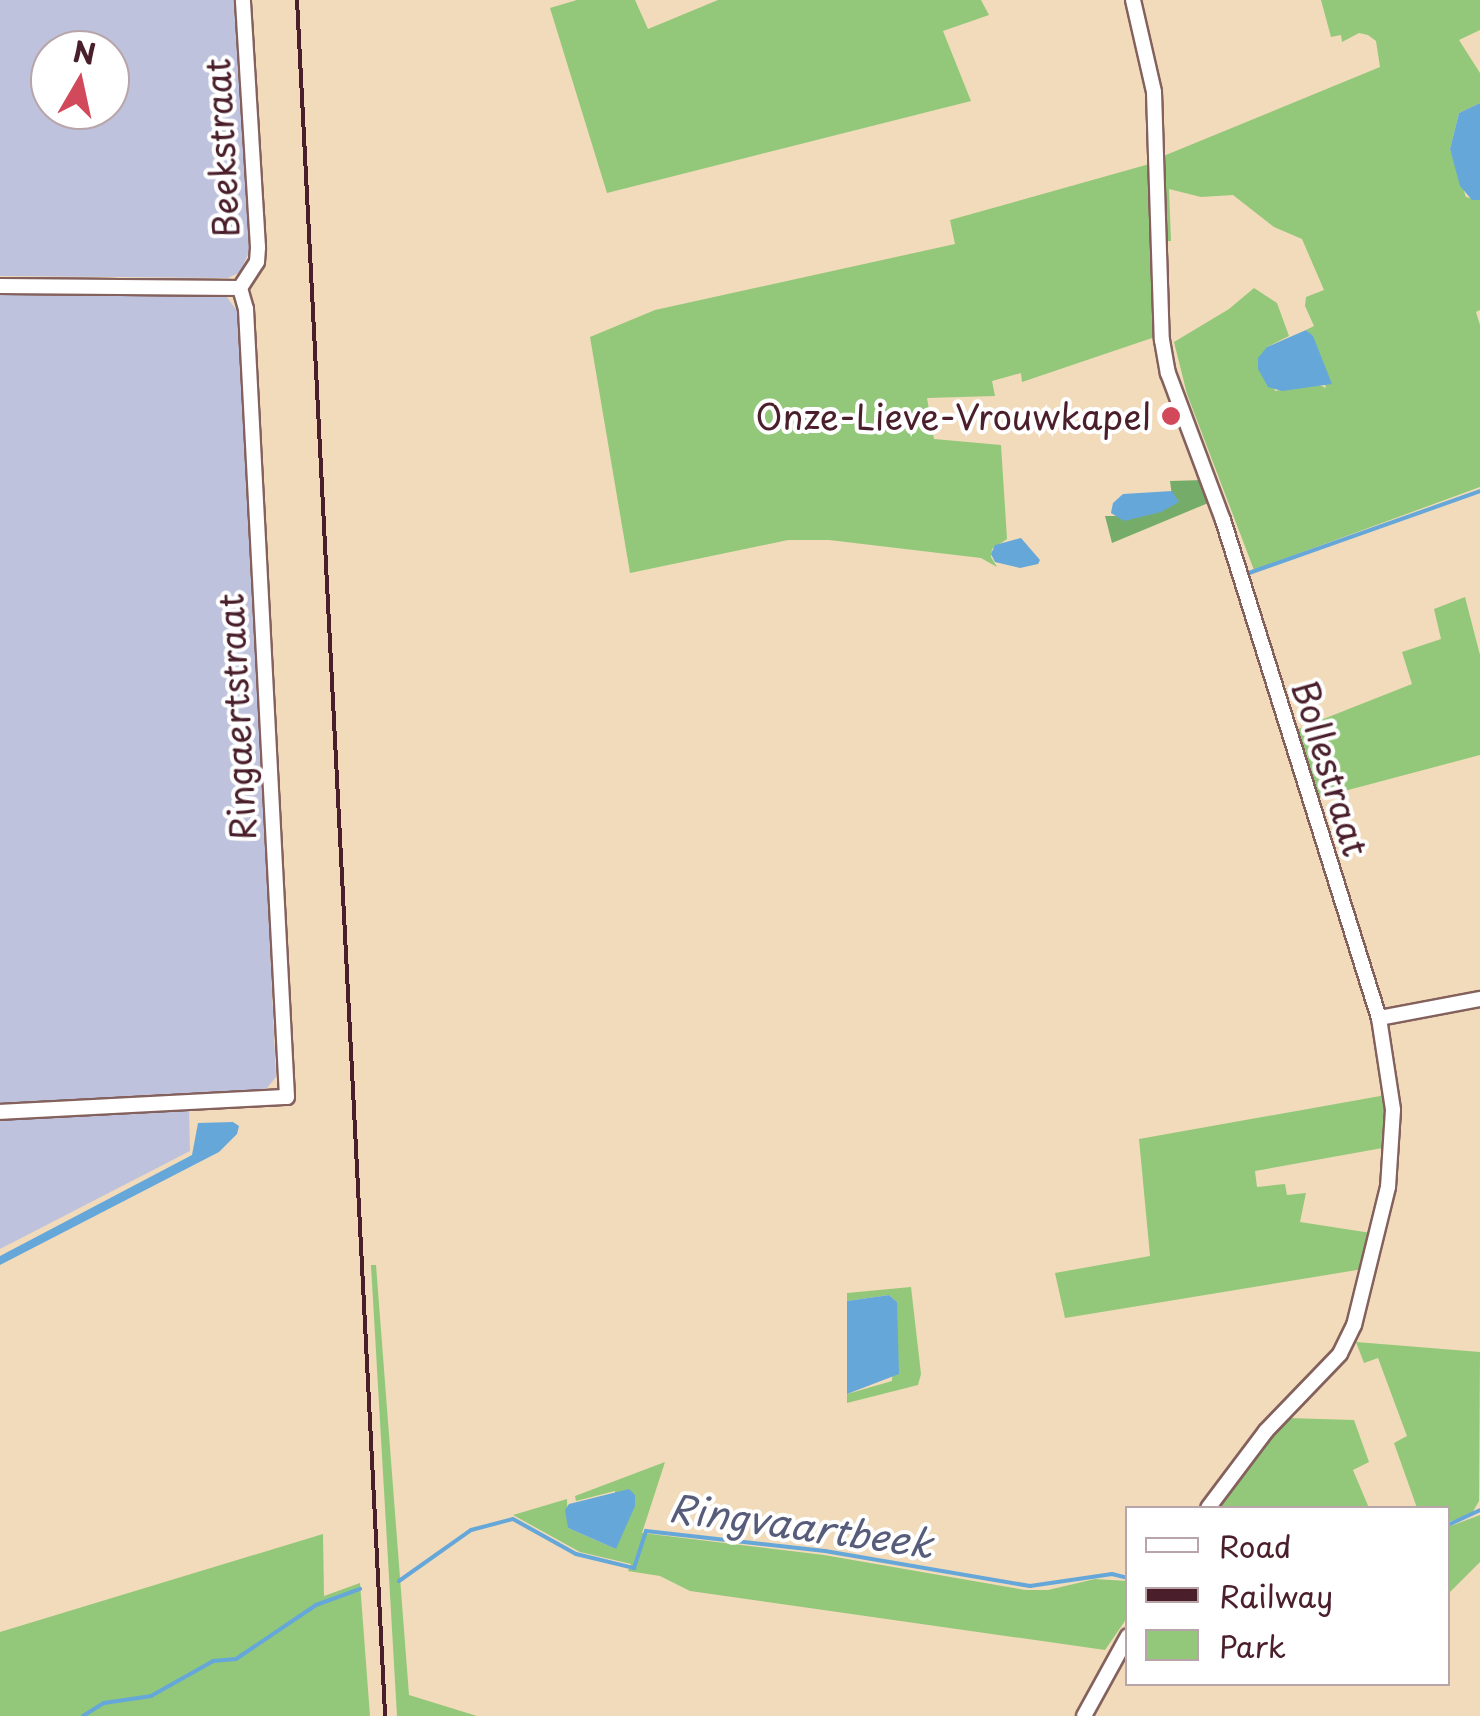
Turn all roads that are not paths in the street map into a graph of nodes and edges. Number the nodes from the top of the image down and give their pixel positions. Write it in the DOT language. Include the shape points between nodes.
graph roads {
  1 [pos="243,0"];
  2 [pos="1133,0"];
  3 [pos="0,286"];
  4 [pos="240,288"];
  5 [pos="1480,998"];
  6 [pos="1379,1018"];
  7 [pos="0,1112"];
  8 [pos="1210,1506"];
  9 [pos="1125,1641"];
  10 [pos="1084,1716"];
  1 -- 4 [label="street, Beekstraat" via="258,247"];
  2 -- 6 [label="street, Bollestraat" via="1154,92 1168,373 1223,520"];
  3 -- 4 [label="street"];
  4 -- 7 [label="street, Ringaertstraat" via="287,1097"];
  5 -- 6 [label="street"];
  6 -- 8 [label="street, Bollestraat" via="1394,1148 1354,1325 1340,1354 1266,1431"];
  9 -- 10 [label="street"];
}
